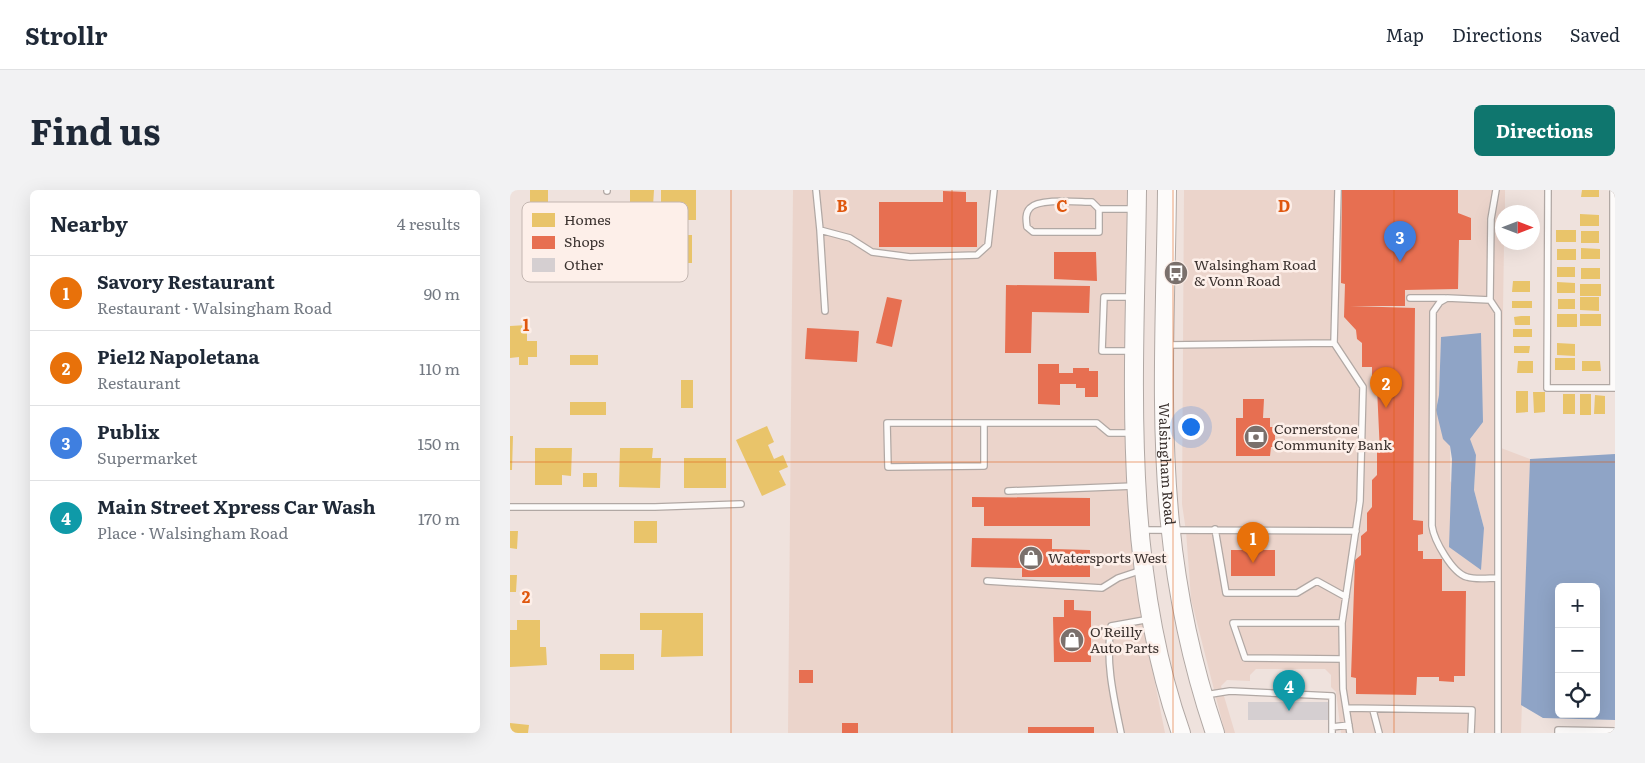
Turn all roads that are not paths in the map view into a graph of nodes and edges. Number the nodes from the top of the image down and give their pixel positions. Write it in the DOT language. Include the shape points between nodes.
graph roads {
  1 [pos="816,190"];
  2 [pos="994,190"];
  3 [pos="1137,190"];
  4 [pos="1167,190"];
  5 [pos="1338,190"];
  6 [pos="1496,190"];
  7 [pos="1548,190"];
  8 [pos="1613,190"];
  9 [pos="1099,209"];
  10 [pos="1136,209"];
  11 [pos="820,230"];
  12 [pos="1136,297"];
  13 [pos="1410,298"];
  14 [pos="1448,298"];
  15 [pos="1490,300"];
  16 [pos="825,311"];
  17 [pos="1334,343"];
  18 [pos="1166,345"];
  19 [pos="1135,351"];
  20 [pos="1614,388"];
  21 [pos="984,424"];
  22 [pos="1135,433"];
  23 [pos="1136,486"];
  24 [pos="1008,490"];
  25 [pos="741,504"];
  26 [pos="510,507"];
  27 [pos="1171,529"];
  28 [pos="1140,530"];
  29 [pos="1215,530"];
  30 [pos="1356,531"];
  31 [pos="1144,569"];
  32 [pos="1498,578"];
  33 [pos="987,581"];
  34 [pos="1346,597"];
  35 [pos="1152,619"];
  36 [pos="1342,623"];
  37 [pos="1342,659"];
  38 [pos="1203,696"];
  39 [pos="1346,708"];
  40 [pos="1373,710"];
  41 [pos="1349,725"];
  42 [pos="1332,730"];
  43 [pos="1615,731"];
  44 [pos="1122,733"];
  45 [pos="1181,733"];
  46 [pos="1215,733"];
  47 [pos="1350,733"];
  48 [pos="1379,733"];
  49 [pos="1471,733"];
  50 [pos="1498,733"];
  51 [pos="1558,733"];
  1 -- 11 [label="lane"];
  2 -- 11 [label="lane" via="988,245 977,255 910,257 872,252 850,238"];
  3 -- 10 [label="main road"];
  4 -- 18 [label="main road, Walsingham Road"];
  5 -- 17 [label="lane"];
  6 -- 15 [label="lane" via="1491,220"];
  7 -- 20 [label="lane" via="1547,388"];
  8 -- 20 [label="lane"];
  9 -- 9 [label="lane" via="1092,202 1038,202 1029,208 1027,227 1033,232 1099,232"];
  9 -- 10 [label="lane"];
  10 -- 12 [label="main road"];
  11 -- 16 [label="lane"];
  12 -- 19 [label="main road"];
  12 -- 19 [label="lane" via="1104,296 1102,351"];
  13 -- 14 [label="lane"];
  14 -- 15 [label="lane"];
  14 -- 32 [label="lane" via="1440,302 1433,312 1433,537 1457,572 1467,578"];
  15 -- 32 [label="lane" via="1498,312"];
  17 -- 18 [label="lane"];
  17 -- 30 [label="lane" via="1362,387 1360,501"];
  18 -- 27 [label="main road, Walsingham Road" via="1166,472"];
  19 -- 22 [label="main road"];
  21 -- 21 [label="lane" via="887,423 888,467 984,466"];
  21 -- 22 [label="lane" via="1097,423 1108,433"];
  22 -- 23 [label="main road"];
  23 -- 24 [label="lane"];
  23 -- 28 [label="main road"];
  25 -- 26 [label="lane"];
  27 -- 28 [label="lane"];
  27 -- 29 [label="lane"];
  27 -- 38 [label="main road, Walsingham Road" via="1187,632"];
  28 -- 31 [label="main road"];
  29 -- 30 [label="lane"];
  29 -- 34 [label="lane" via="1226,593 1297,593 1317,580"];
  30 -- 34 [label="lane"];
  31 -- 33 [label="lane" via="1118,578 1102,588"];
  31 -- 35 [label="main road"];
  32 -- 50 [label="lane"];
  34 -- 36 [label="lane"];
  35 -- 44 [label="lane" via="1111,626 1113,697"];
  35 -- 45 [label="main road"];
  36 -- 37 [label="lane"];
  36 -- 37 [label="lane" via="1233,623 1245,658"];
  37 -- 39 [label="lane"];
  38 -- 42 [label="lane" via="1230,691 1332,696"];
  38 -- 46 [label="main road, Walsingham Road"];
  39 -- 40 [label="lane"];
  39 -- 41 [label="lane"];
  40 -- 48 [label="lane"];
  40 -- 49 [label="lane" via="1472,710"];
  41 -- 42 [label="lane"];
  41 -- 47 [label="lane"];
  43 -- 51 [label="lane" via="1558,730"];
}
